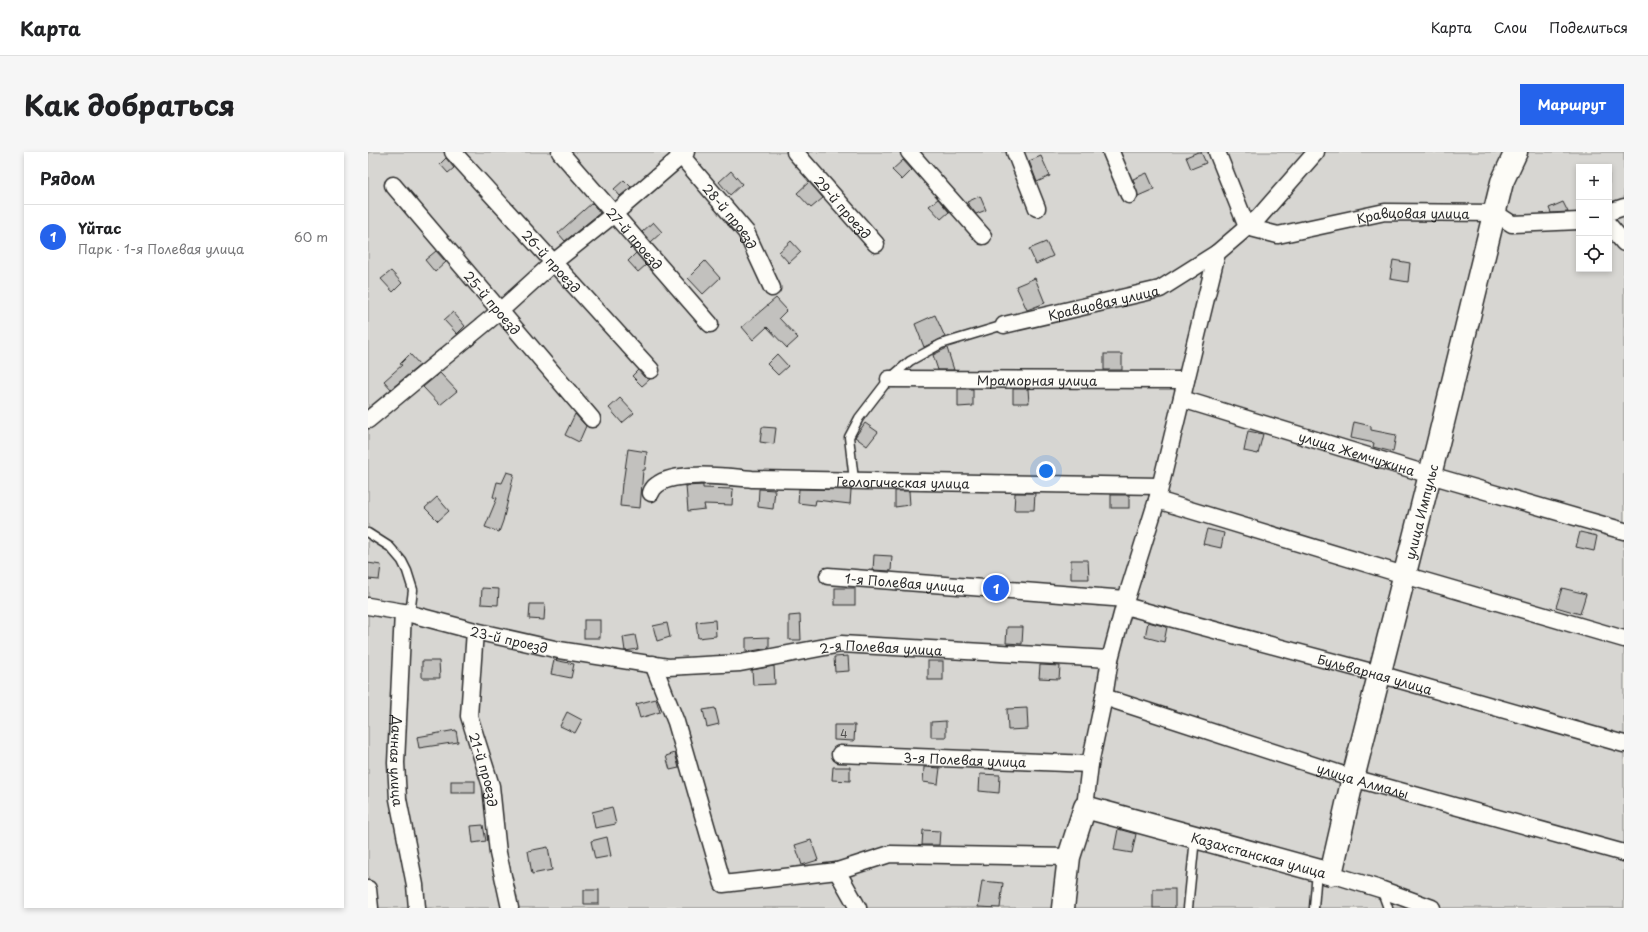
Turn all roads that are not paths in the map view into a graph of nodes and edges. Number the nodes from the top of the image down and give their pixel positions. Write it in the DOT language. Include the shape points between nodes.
graph roads {
  1 [pos="453,152"];
  2 [pos="560,152"];
  3 [pos="795,152"];
  4 [pos="909,152"];
  5 [pos="1015,152"];
  6 [pos="1111,152"];
  7 [pos="1217,152"];
  8 [pos="1316,152"];
  9 [pos="1516,152"];
  10 [pos="682,153"];
  11 [pos="393,185"];
  12 [pos="1129,195"];
  13 [pos="1624,207"];
  14 [pos="1037,208"];
  15 [pos="1612,211"];
  16 [pos="1495,213"];
  17 [pos="614,214"];
  18 [pos="1576,222"];
  19 [pos="1247,228"];
  20 [pos="1612,229"];
  21 [pos="983,236"];
  22 [pos="1624,243"];
  23 [pos="876,244"];
  24 [pos="1217,253"];
  25 [pos="554,262"];
  26 [pos="772,288"];
  27 [pos="500,311"];
  28 [pos="710,324"];
  29 [pos="1004,325"];
  30 [pos="651,370"];
  31 [pos="889,379"];
  32 [pos="1186,380"];
  33 [pos="1182,399"];
  34 [pos="592,419"];
  35 [pos="368,420"];
  36 [pos="1430,475"];
  37 [pos="854,480"];
  38 [pos="651,493"];
  39 [pos="1159,493"];
  40 [pos="1624,531"];
  41 [pos="368,533"];
  42 [pos="1404,575"];
  43 [pos="828,576"];
  44 [pos="1126,602"];
  45 [pos="368,606"];
  46 [pos="403,612"];
  47 [pos="475,631"];
  48 [pos="1624,639"];
  49 [pos="1110,659"];
  50 [pos="652,664"];
  51 [pos="1379,674"];
  52 [pos="1104,697"];
  53 [pos="1624,744"];
  54 [pos="840,754"];
  55 [pos="1090,764"];
  56 [pos="1353,778"];
  57 [pos="1085,807"];
  58 [pos="1195,838"];
  59 [pos="1624,854"];
  60 [pos="1069,857"];
  61 [pos="837,871"];
  62 [pos="1324,873"];
  63 [pos="368,888"];
  64 [pos="1380,889"];
  65 [pos="370,908"];
  66 [pos="417,908"];
  67 [pos="510,908"];
  68 [pos="858,908"];
  69 [pos="1063,908"];
  70 [pos="1188,908"];
  71 [pos="1314,908"];
  72 [pos="1388,908"];
  73 [pos="1432,908"];
  1 -- 25 [label="street, 26-й проезд"];
  2 -- 17 [label="street, 27-й проезд"];
  3 -- 23 [label="street, 29-й проезд"];
  4 -- 21 [label="street"];
  5 -- 14 [label="street"];
  6 -- 12 [label="street"];
  7 -- 19 [label="street"];
  8 -- 19 [label="street, Кравцовая улица" via="1259,218"];
  9 -- 16 [label="street, улица Импульс" via="1502,182"];
  10 -- 17 [label="street"];
  10 -- 26 [label="street, 28-й проезд" via="746,232"];
  11 -- 27 [label="street, 25-й проезд"];
  13 -- 15 [label="street"];
  16 -- 18 [label="street" via="1512,224"];
  16 -- 19 [label="street, Кравцовая улица" via="1385,212 1278,235"];
  16 -- 36 [label="street, улица Импульс"];
  17 -- 25 [label="street"];
  17 -- 28 [label="street, 27-й проезд"];
  19 -- 24 [label="street, Кравцовая улица"];
  20 -- 22 [label="street"];
  24 -- 29 [label="street, Кравцовая улица" via="1160,289"];
  24 -- 32 [label="street"];
  25 -- 27 [label="street"];
  25 -- 30 [label="street, 26-й проезд"];
  27 -- 34 [label="street, 25-й проезд"];
  27 -- 35 [label="street"];
  29 -- 31 [label="lane" via="941,344 910,361"];
  31 -- 32 [label="street, Мраморная улица"];
  31 -- 37 [label="lane" via="859,418 849,438"];
  32 -- 33 [label="street"];
  33 -- 36 [label="street, улица Жемчужина"];
  33 -- 39 [label="street"];
  36 -- 40 [label="street, улица Жемчужина"];
  36 -- 42 [label="street, улица Импульс"];
  37 -- 38 [label="street, Геологическая улица" via="752,479 705,475 670,479 657,485"];
  37 -- 39 [label="street, Геологическая улица"];
  39 -- 42 [label="street, Геологическая улица"];
  39 -- 44 [label="street"];
  41 -- 46 [label="lane" via="390,547 407,571 413,590 411,606"];
  42 -- 48 [label="street, Геологическая улица"];
  42 -- 51 [label="street, улица Импульс"];
  43 -- 44 [label="street, 1-я Полевая улица"];
  44 -- 49 [label="street"];
  44 -- 51 [label="street, Бульварная улица"];
  45 -- 46 [label="street, 23-й проезд"];
  46 -- 47 [label="street, 23-й проезд"];
  46 -- 66 [label="street, Дачная улица" via="396,762 398,799"];
  47 -- 50 [label="street, 23-й проезд" via="559,650"];
  47 -- 67 [label="street, 21-й проезд" via="469,716 492,786 498,853"];
  49 -- 50 [label="street, 2-я Полевая улица" via="841,644 740,662 668,667"];
  49 -- 52 [label="street"];
  50 -- 61 [label="street" via="676,722 723,884"];
  51 -- 53 [label="street, Бульварная улица"];
  51 -- 56 [label="street, улица Импульс"];
  52 -- 55 [label="street"];
  52 -- 56 [label="street, улица Алмалы"];
  54 -- 55 [label="street, 3-я Полевая улица"];
  55 -- 57 [label="street"];
  56 -- 59 [label="street, улица Алмалы"];
  56 -- 62 [label="street, улица Импульс"];
  57 -- 58 [label="street, Казахстанская улица"];
  57 -- 60 [label="street"];
  58 -- 62 [label="street, Казахстанская улица"];
  58 -- 70 [label="lane"];
  60 -- 61 [label="street" via="890,854"];
  60 -- 69 [label="street"];
  61 -- 68 [label="street"];
  62 -- 64 [label="street, Казахстанская улица"];
  62 -- 71 [label="lane"];
  63 -- 65 [label="street"];
  64 -- 72 [label="lane"];
  64 -- 73 [label="street, Казахстанская улица"];
}
